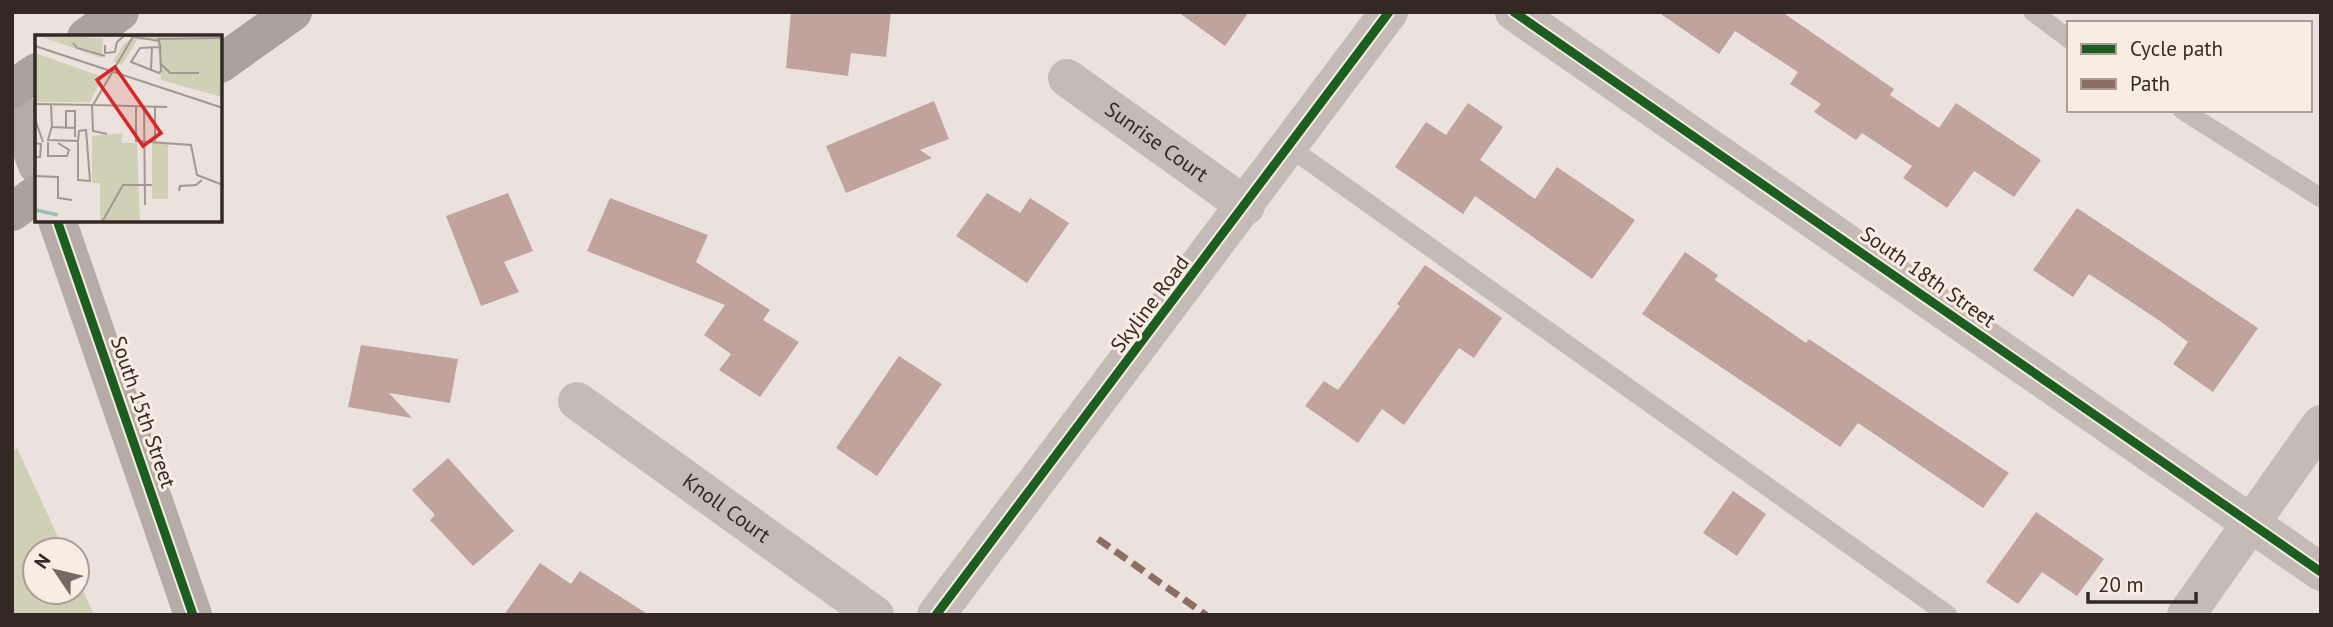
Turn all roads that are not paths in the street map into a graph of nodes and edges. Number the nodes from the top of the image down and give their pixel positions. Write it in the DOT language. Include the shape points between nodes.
graph roads {
  1 [pos="120,12"];
  2 [pos="293,12"];
  3 [pos="1389,12"];
  4 [pos="1514,12"];
  5 [pos="2033,12"];
  6 [pos="89,35"];
  7 [pos="2067,37"];
  8 [pos="222,63"];
  9 [pos="35,73"];
  10 [pos="1067,78"];
  11 [pos="12,89"];
  12 [pos="12,98"];
  13 [pos="2185,112"];
  14 [pos="1289,147"];
  15 [pos="35,160"];
  16 [pos="35,195"];
  17 [pos="2321,198"];
  18 [pos="1246,206"];
  19 [pos="12,212"];
  20 [pos="58,222"];
  21 [pos="577,401"];
  22 [pos="2321,424"];
  23 [pos="2251,523"];
  24 [pos="2321,572"];
  25 [pos="194,615"];
  26 [pos="875,615"];
  27 [pos="936,615"];
  28 [pos="1948,615"];
  29 [pos="2186,615"];
  1 -- 6 [label="highway"];
  2 -- 8 [label="highway"];
  3 -- 14 [label="street, Skyline Road"];
  4 -- 23 [label="street, South 18th Street"];
  5 -- 7 [label="lane"];
  9 -- 11 [label="highway"];
  10 -- 18 [label="street, Sunrise Court"];
  12 -- 15 [label="main road"];
  13 -- 17 [label="lane"];
  14 -- 18 [label="street, Skyline Road"];
  14 -- 28 [label="lane"];
  16 -- 19 [label="highway"];
  18 -- 27 [label="street, Skyline Road"];
  20 -- 25 [label="main road, South 15th Street"];
  21 -- 26 [label="street, Knoll Court"];
  22 -- 23 [label="street"];
  23 -- 24 [label="street, South 18th Street"];
  23 -- 29 [label="street"];
}
